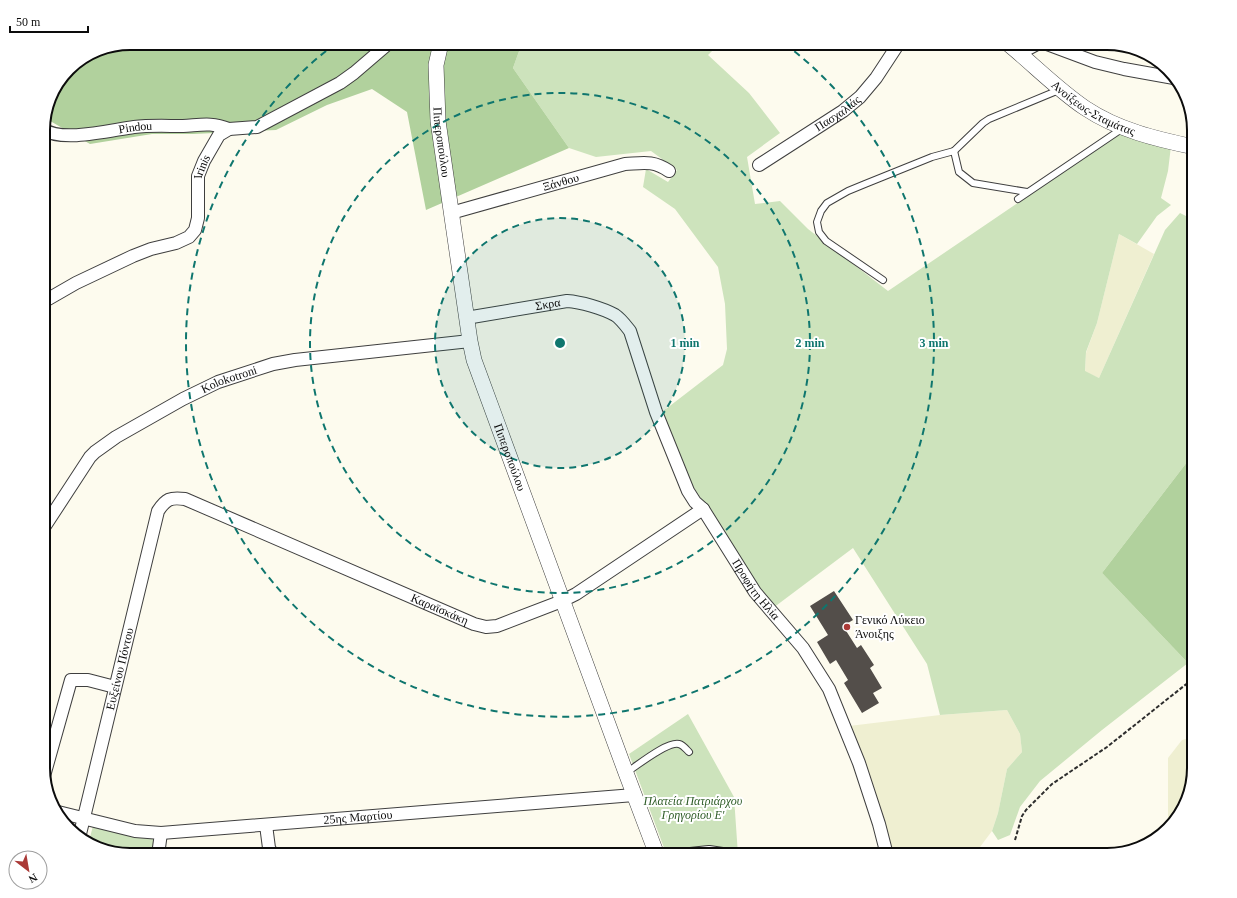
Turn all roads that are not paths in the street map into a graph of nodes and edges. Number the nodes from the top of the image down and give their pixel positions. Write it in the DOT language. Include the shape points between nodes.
graph roads {
  1 [pos="381,50"];
  2 [pos="439,50"];
  3 [pos="894,50"];
  4 [pos="1015,50"];
  5 [pos="1027,50"];
  6 [pos="1063,50"];
  7 [pos="1020,54"];
  8 [pos="1167,77"];
  9 [pos="1060,89"];
  10 [pos="229,128"];
  11 [pos="1123,128"];
  12 [pos="50,132"];
  13 [pos="1187,145"];
  14 [pos="954,151"];
  15 [pos="759,165"];
  16 [pos="669,171"];
  17 [pos="1027,192"];
  18 [pos="1018,199"];
  19 [pos="451,213"];
  20 [pos="883,280"];
  21 [pos="50,298"];
  22 [pos="466,318"];
  23 [pos="624,324"];
  24 [pos="470,341"];
  25 [pos="164,502"];
  26 [pos="703,509"];
  27 [pos="50,517"];
  28 [pos="562,601"];
  29 [pos="115,687"];
  30 [pos="689,752"];
  31 [pos="50,755"];
  32 [pos="626,773"];
  33 [pos="634,795"];
  34 [pos="63,813"];
  35 [pos="84,818"];
  36 [pos="266,825"];
  37 [pos="81,832"];
  38 [pos="161,833"];
  39 [pos="159,848"];
  40 [pos="270,848"];
  41 [pos="654,848"];
  42 [pos="885,848"];
  1 -- 10 [label="street" via="340,83 283,114 257,126"];
  2 -- 19 [label="street, Πιπεροπούλου" via="436,65 438,121"];
  3 -- 15 [label="street, Πασχαλιάς" via="860,97 843,111"];
  4 -- 7 [label="street, Ανοίξεως-Σταμάτας"];
  5 -- 7 [label="street"];
  6 -- 8 [label="street" via="1095,62"];
  7 -- 9 [label="street, Ανοίξεως-Σταμάτας"];
  9 -- 11 [label="street, Ανοίξεως-Σταμάτας" via="1090,111"];
  9 -- 14 [label="lane" via="982,123"];
  10 -- 12 [label="street, Pindou" via="212,124 142,127 68,136"];
  10 -- 21 [label="street, Irinis" via="219,135 198,176 198,218 195,230 189,237 133,256"];
  11 -- 13 [label="street, Ανοίξεως-Σταμάτας"];
  11 -- 17 [label="lane"];
  14 -- 17 [label="lane" via="959,172 973,183"];
  14 -- 20 [label="lane" via="852,189 827,203 820,211 818,226 824,238"];
  16 -- 19 [label="street, Ξάνθου" via="650,162 625,164"];
  17 -- 18 [label="lane"];
  19 -- 22 [label="street, Πιπεροπούλου"];
  22 -- 23 [label="street, Σκρα" via="567,301 579,302 614,315"];
  22 -- 24 [label="street, Πιπεροπούλου"];
  23 -- 26 [label="street, Προφήτη Ηλία" via="630,331 656,412 688,491"];
  24 -- 27 [label="street, Kolokotroni" via="295,360 273,364 218,382 129,429 95,452"];
  24 -- 28 [label="street, Πιπεροπούλου" via="474,360"];
  25 -- 28 [label="street, Καραϊσκάκη" via="174,498 184,499 486,627 497,626"];
  25 -- 29 [label="street, Ευξείνου Πόντου" via="158,511"];
  26 -- 28 [label="street, Καραϊσκάκη"];
  26 -- 42 [label="street, Προφήτη Ηλία" via="755,592 803,648 830,690 859,763"];
  28 -- 32 [label="street, Πιπεροπούλου"];
  29 -- 31 [label="street" via="88,680 71,680"];
  29 -- 35 [label="street, Ευξείνου Πόντου"];
  30 -- 32 [label="lane" via="678,744 670,745"];
  32 -- 33 [label="street, Πιπεροπούλου"];
  33 -- 36 [label="street, 25ης Μαρτίου"];
  33 -- 41 [label="street, Πιπεροπούλου"];
  34 -- 35 [label="street, 25ης Μαρτίου"];
  35 -- 37 [label="street, Ευξείνου Πόντου"];
  35 -- 38 [label="street, 25ης Μαρτίου" via="135,831"];
  36 -- 38 [label="street, 25ης Μαρτίου"];
  36 -- 40 [label="street"];
  38 -- 39 [label="street"];
}
